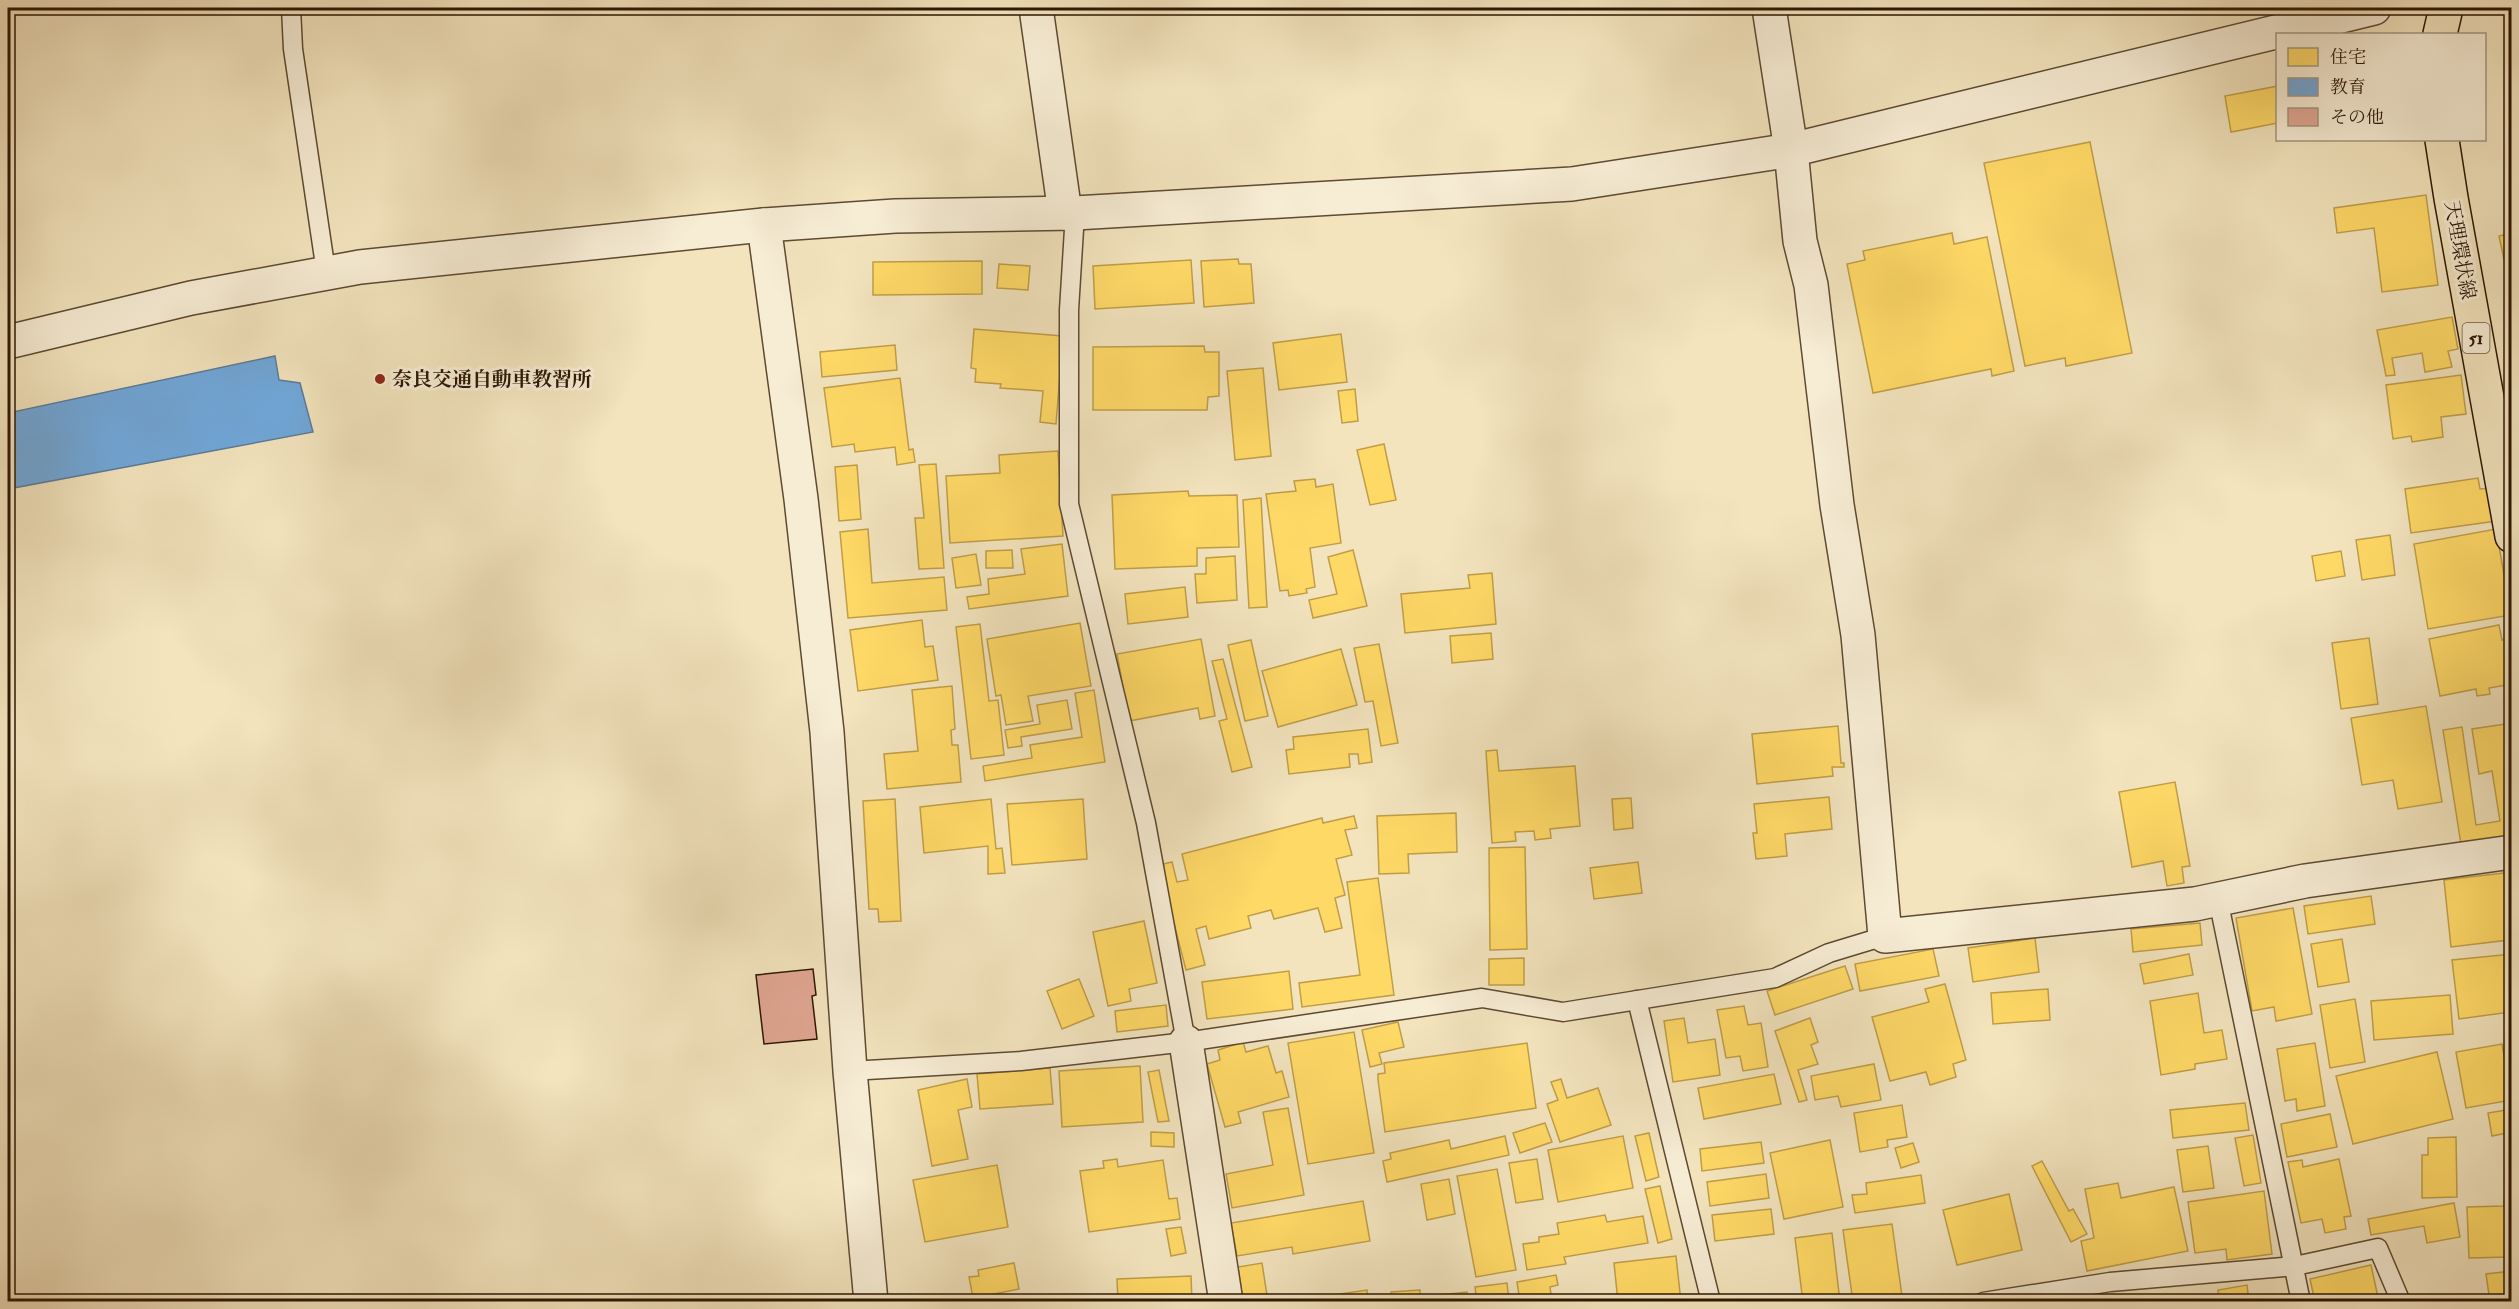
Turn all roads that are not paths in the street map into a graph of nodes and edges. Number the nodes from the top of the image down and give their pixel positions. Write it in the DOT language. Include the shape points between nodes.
graph roads {
  1 [pos="291,8"];
  2 [pos="1036,8"];
  3 [pos="1769,8"];
  4 [pos="2374,8"];
  5 [pos="2446,8"];
  6 [pos="2440,33"];
  7 [pos="2442,141"];
  8 [pos="1791,150"];
  9 [pos="1070,213"];
  10 [pos="764,225"];
  11 [pos="326,272"];
  12 [pos="8,342"];
  13 [pos="2511,536"];
  14 [pos="2511,852"];
  15 [pos="2218,899"];
  16 [pos="1885,936"];
  17 [pos="1637,1000"];
  18 [pos="1186,1042"];
  19 [pos="850,1071"];
  20 [pos="2295,1266"];
  21 [pos="871,1302"];
  22 [pos="1226,1302"];
  23 [pos="1711,1302"];
  24 [pos="1983,1302"];
  25 [pos="2301,1302"];
  26 [pos="2401,1302"];
  1 -- 11 [label="lane" via="293,49"];
  2 -- 9 [label="street"];
  3 -- 8 [label="street"];
  4 -- 8 [label="street"];
  5 -- 6 [label="main road"];
  7 -- 13 [label="main road, 天理環状線 / 51"];
  8 -- 9 [label="street" via="1572,184"];
  8 -- 16 [label="street" via="1800,241 1811,285 1837,505 1858,634"];
  9 -- 10 [label="street" via="895,216"];
  9 -- 18 [label="lane" via="1069,504 1146,823"];
  10 -- 11 [label="street"];
  10 -- 19 [label="street" via="827,732"];
  11 -- 12 [label="street" via="191,298"];
  14 -- 15 [label="street" via="2305,881"];
  15 -- 16 [label="street"];
  15 -- 20 [label="lane"];
  16 -- 17 [label="lane" via="1829,953 1775,978"];
  17 -- 18 [label="lane" via="1563,1012 1482,998"];
  17 -- 23 [label="lane"];
  18 -- 19 [label="lane" via="1021,1061"];
  18 -- 22 [label="street"];
  19 -- 21 [label="street"];
  20 -- 24 [label="lane" via="2110,1282"];
  20 -- 25 [label="lane"];
  20 -- 26 [label="lane" via="2378,1248"];
}
